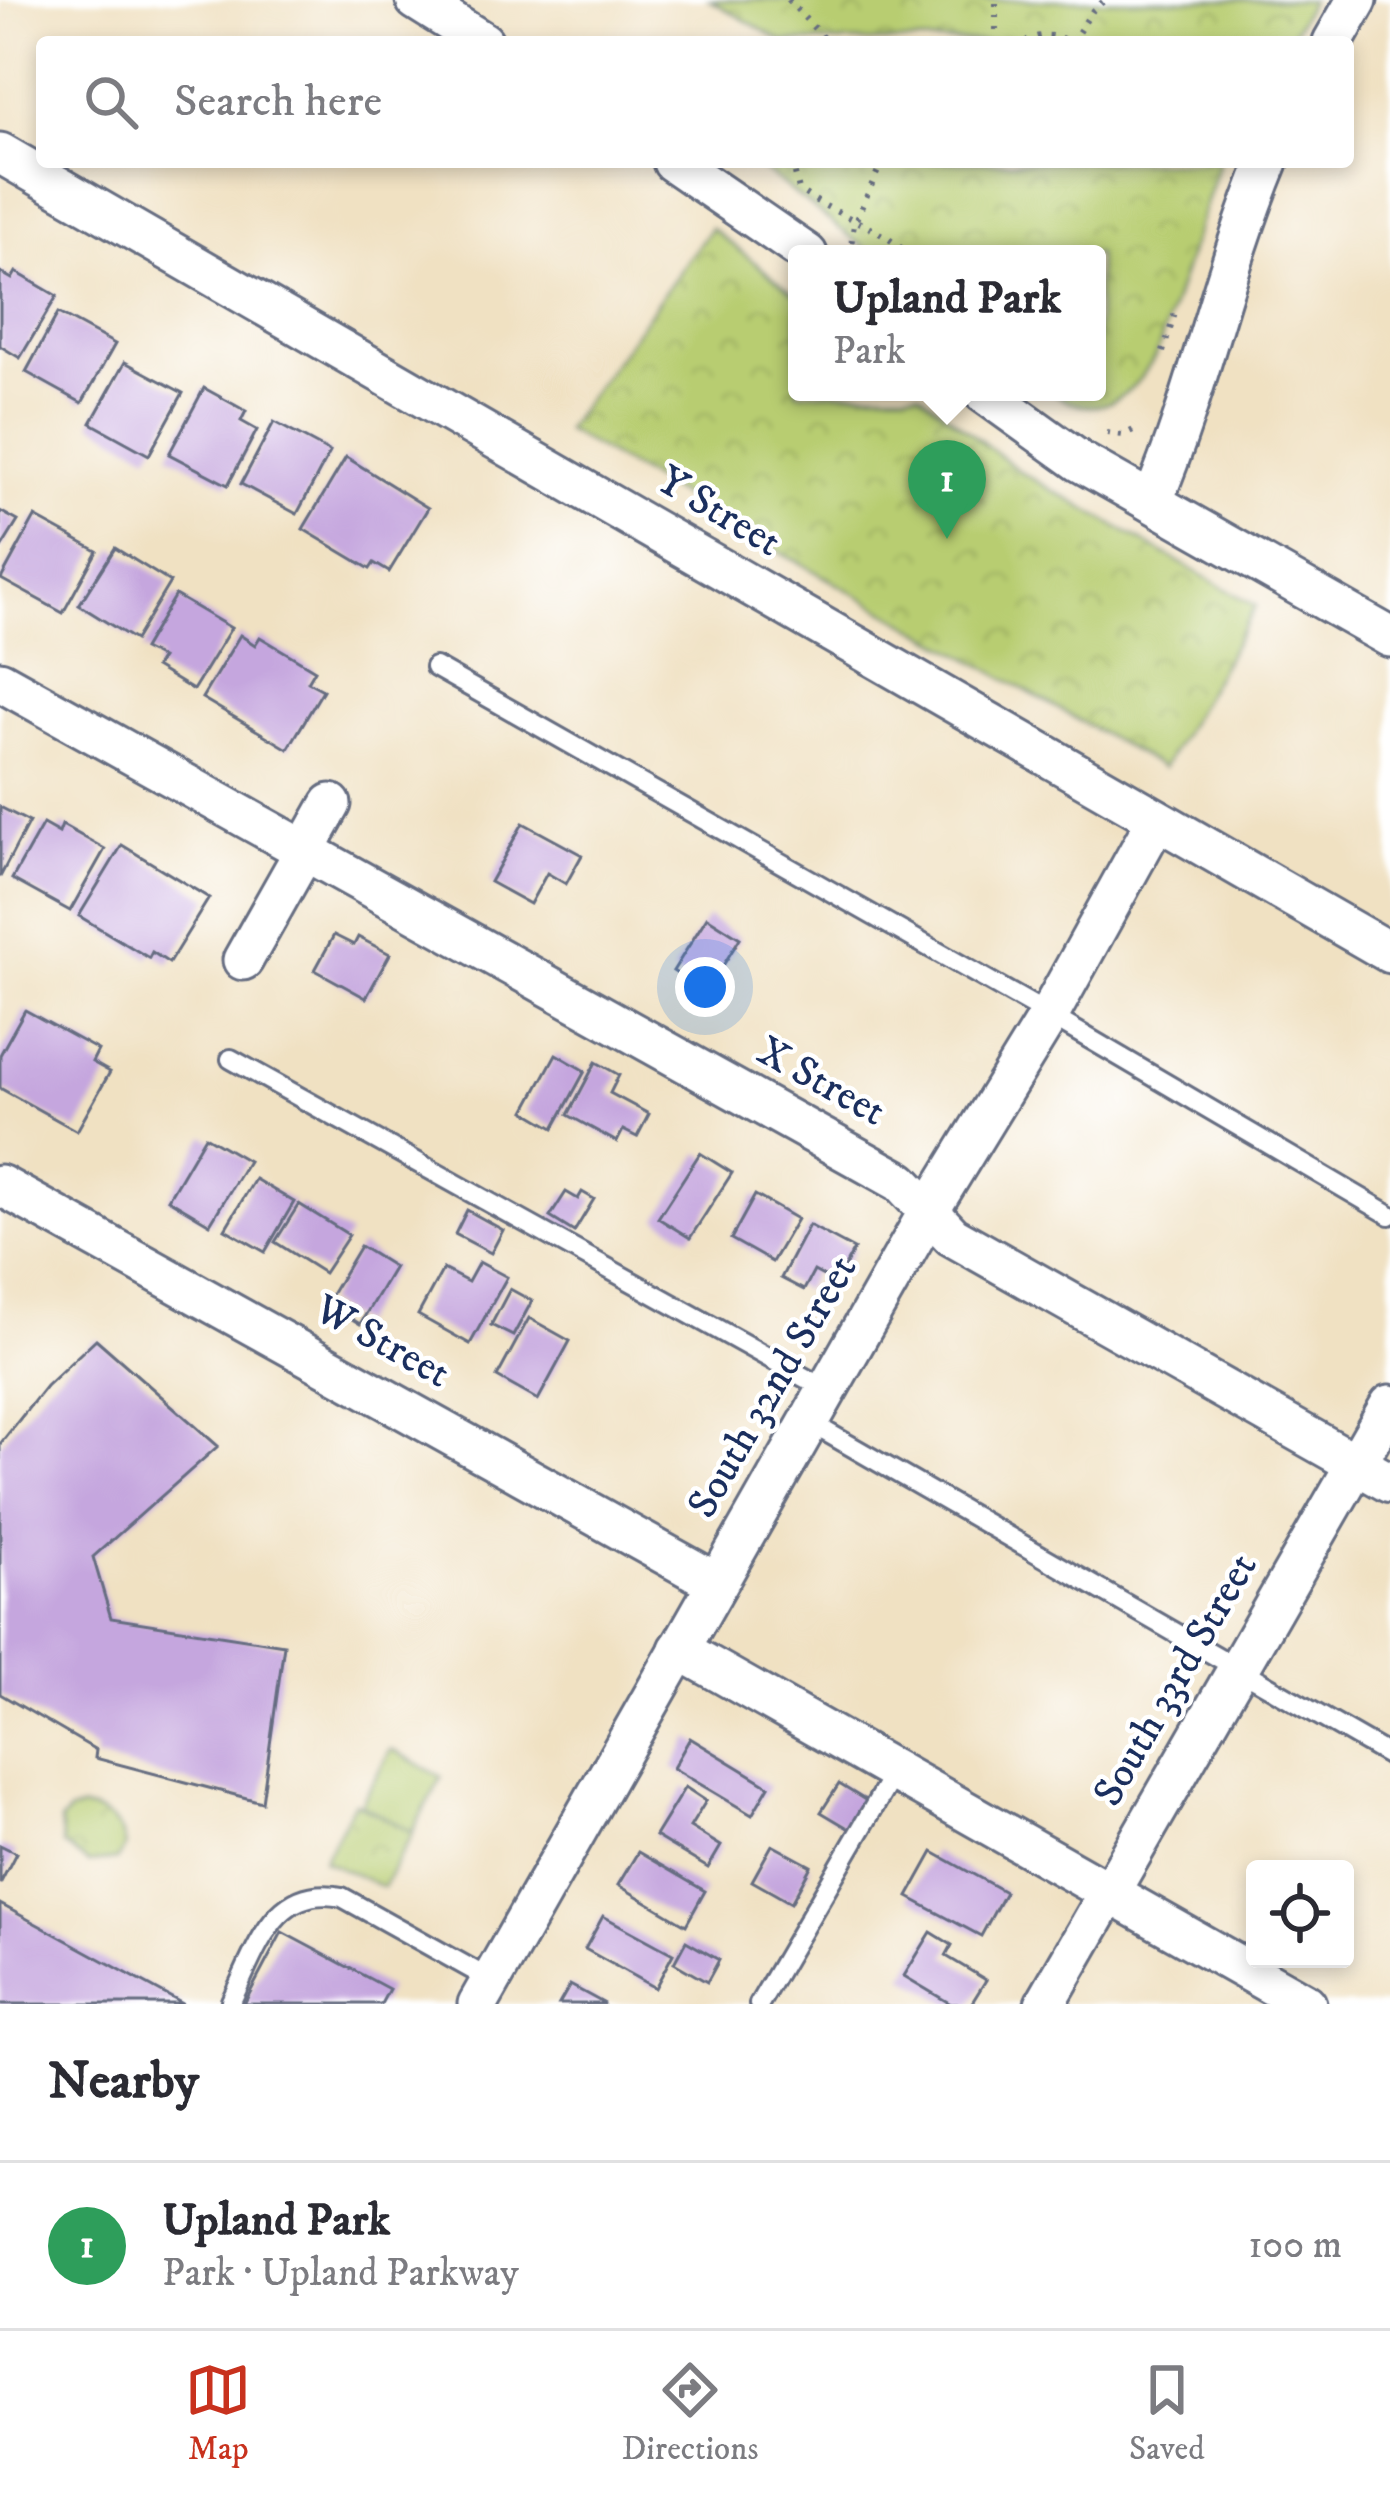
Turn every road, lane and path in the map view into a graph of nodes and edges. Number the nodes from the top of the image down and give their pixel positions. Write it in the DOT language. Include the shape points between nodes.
graph roads {
  1 [pos="416,0"];
  2 [pos="788,0"];
  3 [pos="996,0"];
  4 [pos="1105,0"];
  5 [pos="1357,0"];
  6 [pos="473,36"];
  7 [pos="821,36"];
  8 [pos="996,36"];
  9 [pos="1074,36"];
  10 [pos="1336,36"];
  11 [pos="0,153"];
  12 [pos="682,168"];
  13 [pos="794,168"];
  14 [pos="879,168"];
  15 [pos="1266,168"];
  16 [pos="854,224"];
  17 [pos="793,245"];
  18 [pos="851,245"];
  19 [pos="898,245"];
  20 [pos="1178,303"];
  21 [pos="1162,356"];
  22 [pos="996,401"];
  23 [pos="1150,411"];
  24 [pos="1096,427"];
  25 [pos="1152,502"];
  26 [pos="1390,637"];
  27 [pos="435,667"];
  28 [pos="0,681"];
  29 [pos="331,805"];
  30 [pos="1156,821"];
  31 [pos="305,851"];
  32 [pos="1390,953"];
  33 [pos="243,960"];
  34 [pos="1048,1015"];
  35 [pos="231,1059"];
  36 [pos="0,1185"];
  37 [pos="929,1211"];
  38 [pos="1390,1215"];
  39 [pos="1390,1405"];
  40 [pos="818,1406"];
  41 [pos="1373,1473"];
  42 [pos="717,1583"];
  43 [pos="680,1649"];
  44 [pos="1238,1669"];
  45 [pos="1390,1756"];
  46 [pos="895,1771"];
  47 [pos="1108,1892"];
  48 [pos="484,1992"];
  49 [pos="232,2000"];
  50 [pos="759,2004"];
  51 [pos="1045,2004"];
  52 [pos="1306,2004"];
  1 -- 6 [label="street"];
  2 -- 7 [label="path"];
  3 -- 8 [label="path"];
  4 -- 9 [label="path"];
  5 -- 10 [label="street"];
  11 -- 30 [label="street, Y Street"];
  12 -- 17 [label="street"];
  13 -- 16 [label="path" via="799,190"];
  14 -- 16 [label="path"];
  15 -- 25 [label="street"];
  16 -- 18 [label="path"];
  16 -- 19 [label="path"];
  20 -- 21 [label="path"];
  22 -- 25 [label="street"];
  23 -- 24 [label="path" via="1123,434"];
  25 -- 26 [label="street"];
  27 -- 34 [label="lane"];
  28 -- 31 [label="street, X Street"];
  29 -- 31 [label="street"];
  30 -- 32 [label="street, Y Street"];
  30 -- 34 [label="street, South 32nd Street"];
  31 -- 33 [label="street"];
  31 -- 37 [label="street, X Street" via="902,1181"];
  34 -- 37 [label="street, South 32nd Street"];
  34 -- 38 [label="lane"];
  35 -- 40 [label="lane"];
  36 -- 42 [label="street, W Street"];
  37 -- 40 [label="street, South 32nd Street"];
  37 -- 41 [label="street, X Street" via="952,1236"];
  39 -- 41 [label="street, South 33rd Street"];
  40 -- 42 [label="street, South 32nd Street"];
  40 -- 44 [label="lane"];
  41 -- 44 [label="street, South 33rd Street"];
  42 -- 43 [label="street, South 32nd Street"];
  43 -- 46 [label="street"];
  43 -- 48 [label="street, South 32nd Street"];
  44 -- 45 [label="lane"];
  44 -- 47 [label="street, South 33rd Street"];
  46 -- 47 [label="street"];
  46 -- 50 [label="lane"];
  47 -- 51 [label="street, South 33rd Street"];
  47 -- 52 [label="street"];
  48 -- 49 [label="lane" via="342,1897 318,1892 273,1918"];
}
